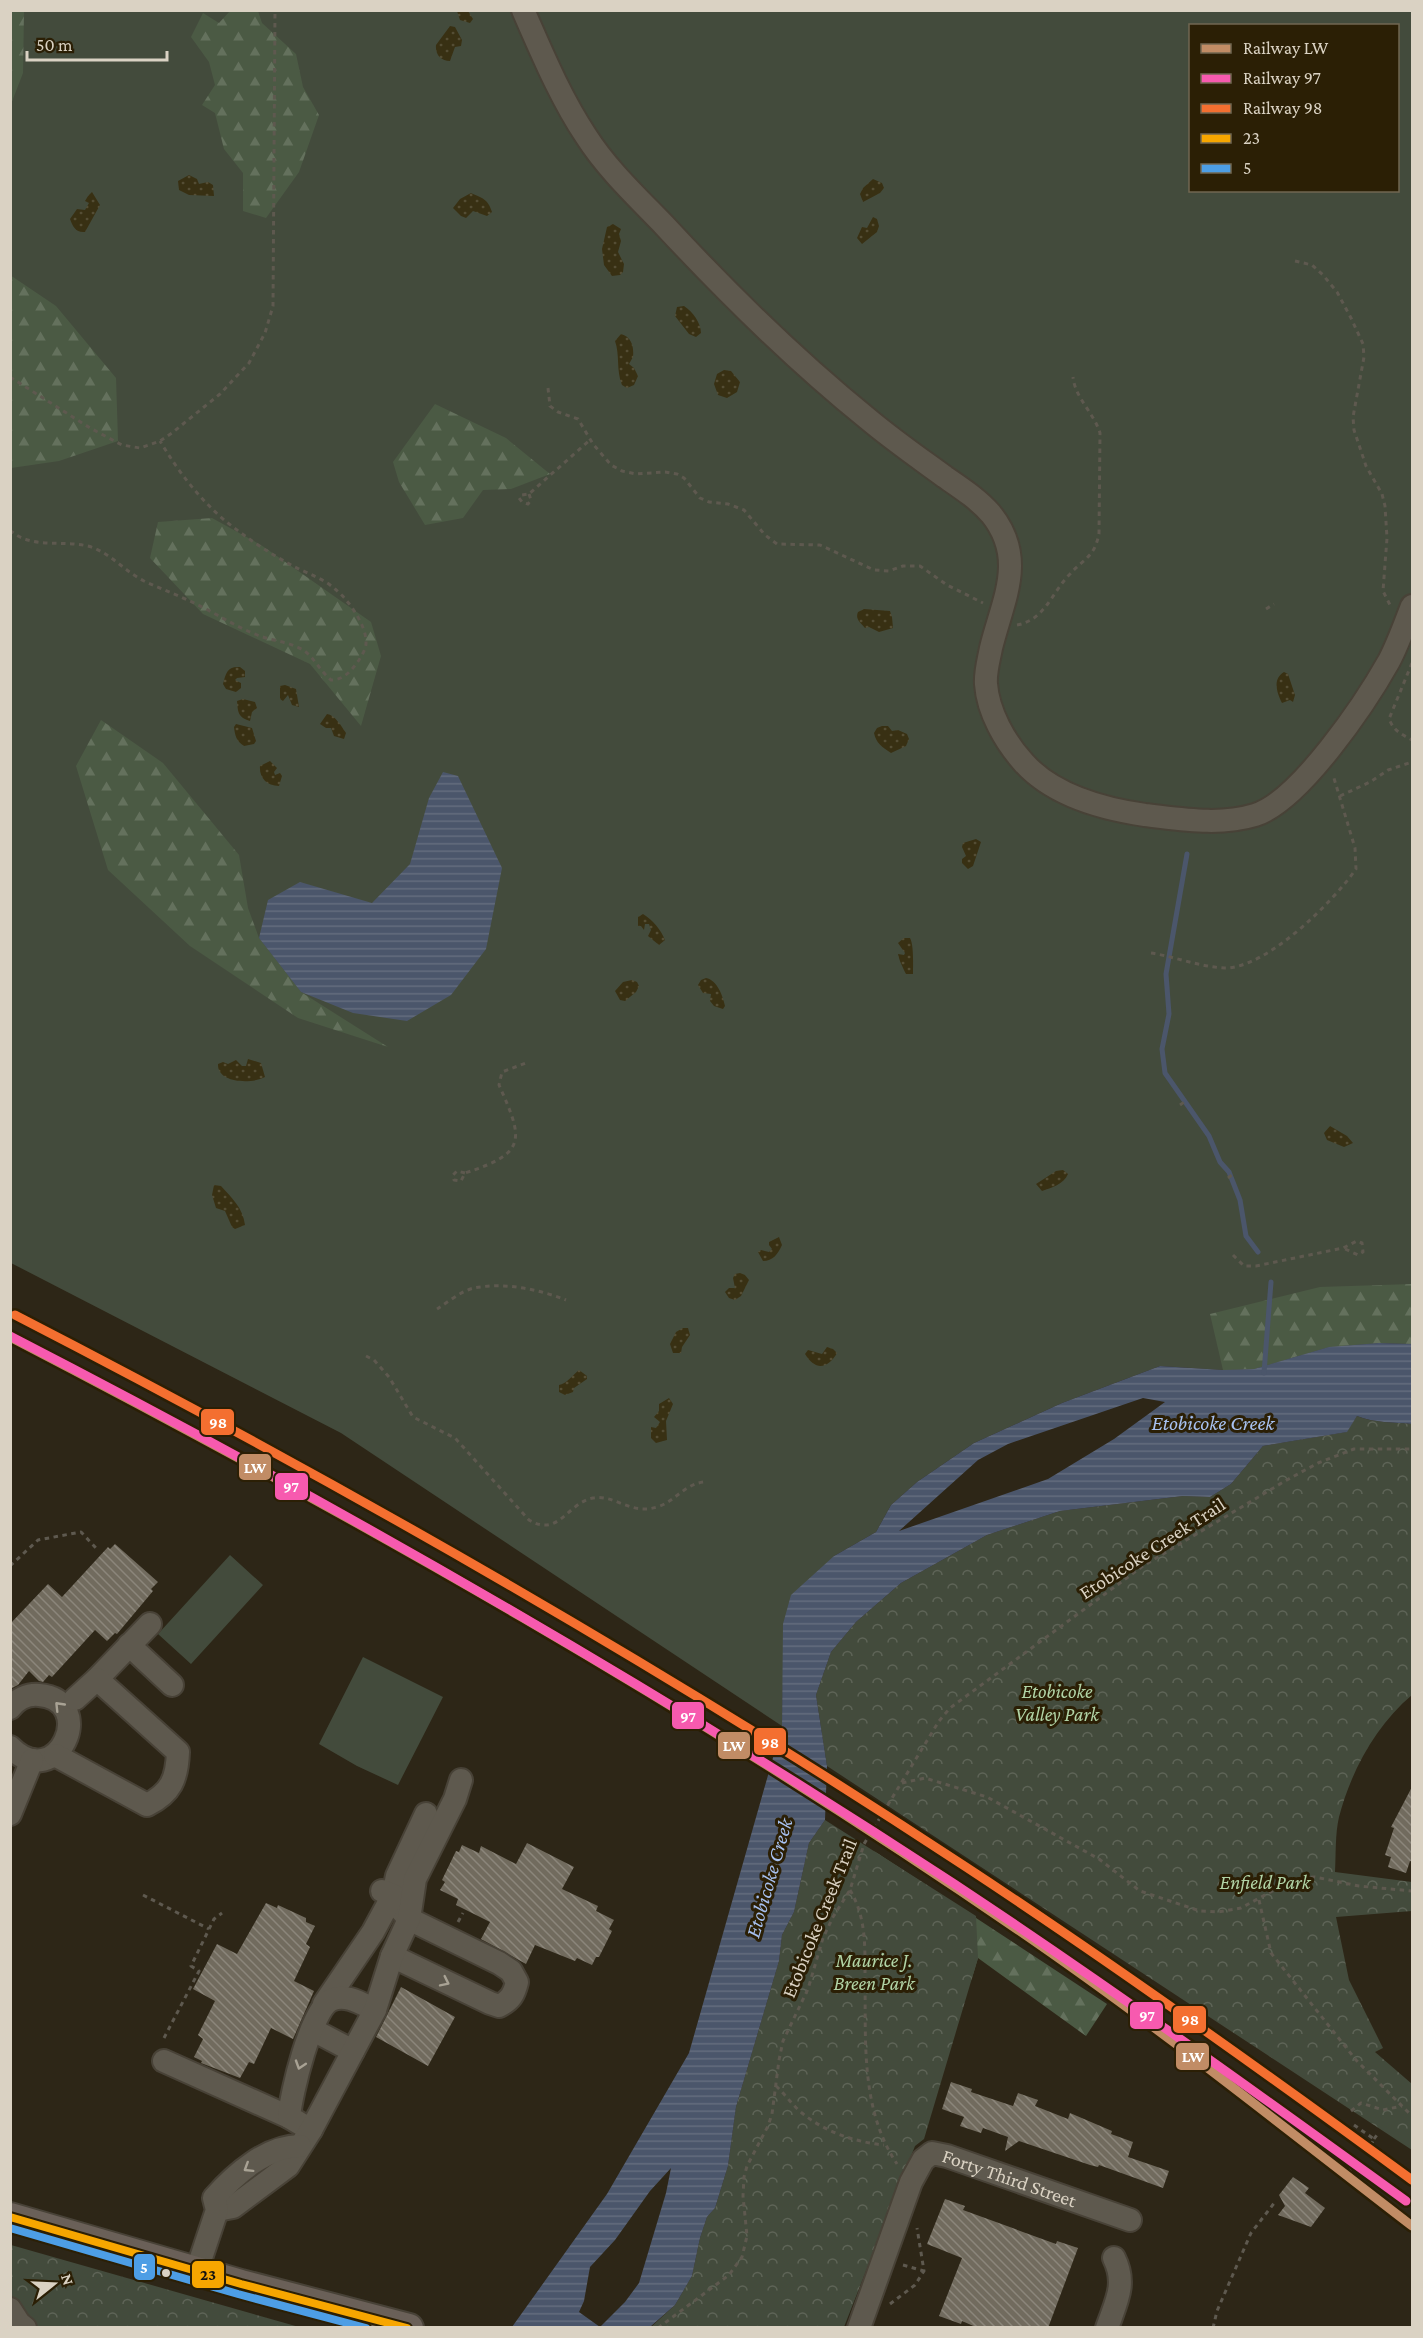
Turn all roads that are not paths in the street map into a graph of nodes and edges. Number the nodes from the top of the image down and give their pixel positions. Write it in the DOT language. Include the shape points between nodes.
graph roads {
  1 [pos="523,10"];
  2 [pos="1408,616"];
  3 [pos="150,1624"];
  4 [pos="129,1646"];
  5 [pos="97,1678"];
  6 [pos="172,1685"];
  7 [pos="75,1699"];
  8 [pos="10,1708"];
  9 [pos="10,1747"];
  10 [pos="55,1755"];
  11 [pos="32,1760"];
  12 [pos="461,1779"];
  13 [pos="10,1814"];
  14 [pos="426,1814"];
  15 [pos="385,1892"];
  16 [pos="409,1918"];
  17 [pos="392,1956"];
  18 [pos="324,2004"];
  19 [pos="375,2010"];
  20 [pos="313,2030"];
  21 [pos="164,2049"];
  22 [pos="353,2051"];
  23 [pos="289,2117"];
  24 [pos="306,2138"];
  25 [pos="10,2217"];
  26 [pos="1130,2220"];
  27 [pos="1114,2258"];
  28 [pos="197,2270"];
  29 [pos="10,2309"];
  30 [pos="25,2328"];
  31 [pos="409,2328"];
  32 [pos="859,2328"];
  33 [pos="1107,2328"];
  1 -- 2 [label="street" via="550,72 586,137 627,186 789,351 868,420 975,499 1004,534 1010,555 1009,583 985,681 990,705 1008,741 1036,774 1069,794 1135,813 1206,821 1259,814 1286,796 1353,720 1390,659"];
  3 -- 4 [label="street"];
  4 -- 5 [label="street"];
  4 -- 6 [label="street"];
  5 -- 7 [label="street"];
  5 -- 10 [label="street" via="178,1752 178,1767 169,1789 147,1805"];
  10 -- 8 [label="street, one-way" via="69,1735 68,1718 58,1702 36,1694 24,1697"];
  9 -- 11 [label="street"];
  10 -- 11 [label="street"];
  11 -- 13 [label="street"];
  12 -- 16 [label="street" via="415,1879"];
  14 -- 15 [label="street"];
  15 -- 16 [label="street"];
  15 -- 18 [label="street" via="373,1932"];
  16 -- 17 [label="street"];
  17 -- 16 [label="street, one-way" via="499,2006 515,1993 517,1982 511,1971"];
  17 -- 19 [label="street"];
  18 -- 19 [label="street" via="333,1998 351,1999"];
  18 -- 20 [label="street"];
  19 -- 22 [label="street"];
  20 -- 22 [label="street"];
  20 -- 23 [label="street, one-way" via="298,2066"];
  21 -- 23 [label="street"];
  22 -- 24 [label="street"];
  23 -- 24 [label="street"];
  24 -- 28 [label="street" via="284,2146 232,2178 214,2198 217,2210"];
  25 -- 28 [label="main road"];
  26 -- 32 [label="street, Forty Third Street" via="932,2153 923,2160 911,2182"];
  27 -- 33 [label="street" via="1122,2284"];
  28 -- 31 [label="main road"];
  29 -- 30 [label="street"];
}
